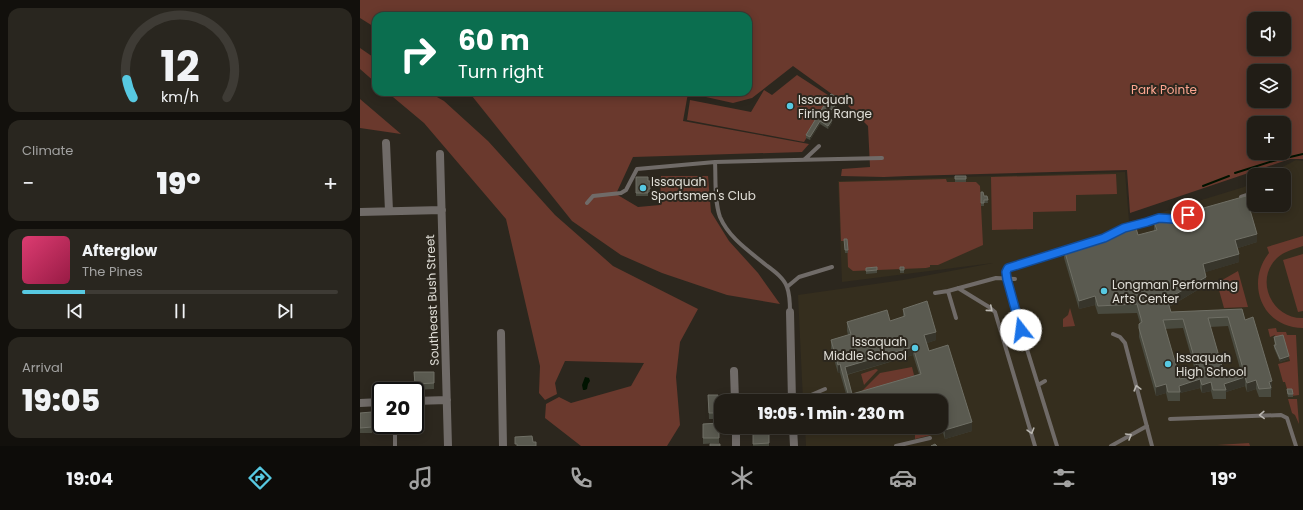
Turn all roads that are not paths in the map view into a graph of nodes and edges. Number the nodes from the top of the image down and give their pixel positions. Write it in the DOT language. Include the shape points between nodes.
graph roads {
  1 [pos="386,143"];
  2 [pos="819,146"];
  3 [pos="440,154"];
  4 [pos="882,158"];
  5 [pos="805,159"];
  6 [pos="715,162"];
  7 [pos="1247,195"];
  8 [pos="1236,199"];
  9 [pos="587,203"];
  10 [pos="442,210"];
  11 [pos="389,211"];
  12 [pos="360,212"];
  13 [pos="1174,219"];
  14 [pos="1104,238"];
  15 [pos="1077,246"];
  16 [pos="832,267"];
  17 [pos="1007,279"];
  18 [pos="1014,279"];
  19 [pos="787,287"];
  20 [pos="958,288"];
  21 [pos="948,291"];
  22 [pos="935,293"];
  23 [pos="790,312"];
  24 [pos="956,318"];
  25 [pos="1018,318"];
  26 [pos="1023,318"];
  27 [pos="501,333"];
  28 [pos="1113,334"];
  29 [pos="1039,339"];
  30 [pos="1024,340"];
  31 [pos="734,371"];
  32 [pos="1046,381"];
  33 [pos="1038,385"];
  34 [pos="825,389"];
  35 [pos="735,394"];
  36 [pos="792,394"];
  37 [pos="813,394"];
  38 [pos="447,400"];
  39 [pos="424,401"];
  40 [pos="372,402"];
  41 [pos="360,403"];
  42 [pos="1170,419"];
  43 [pos="1147,426"];
  44 [pos="395,434"];
  45 [pos="736,434"];
  46 [pos="793,434"];
  47 [pos="930,438"];
  48 [pos="1057,445"];
  49 [pos="395,446"];
  50 [pos="448,446"];
  51 [pos="503,446"];
  52 [pos="736,446"];
  53 [pos="794,446"];
  54 [pos="896,446"];
  55 [pos="1035,446"];
  56 [pos="1111,446"];
  57 [pos="1152,446"];
  58 [pos="1296,446"];
  1 -- 11 [label="street"];
  2 -- 5 [label="lane"];
  3 -- 10 [label="street, Southeast Bush Street"];
  4 -- 5 [label="lane"];
  5 -- 6 [label="lane"];
  6 -- 9 [label="lane" via="637,170 626,190 621,193 593,196"];
  6 -- 19 [label="lane" via="718,209 725,226"];
  7 -- 8 [label="lane"];
  10 -- 11 [label="street"];
  10 -- 38 [label="street, Southeast Bush Street"];
  11 -- 12 [label="street"];
  13 -- 14 [label="lane" via="1159,218 1124,228"];
  15 -- 17 [label="lane" via="1012,266 1007,269"];
  16 -- 19 [label="lane" via="799,276"];
  17 -- 18 [label="lane"];
  17 -- 20 [label="lane" via="996,278"];
  17 -- 25 [label="lane" via="1016,302"];
  19 -- 23 [label="lane"];
  20 -- 21 [label="lane"];
  20 -- 55 [label="lane, one-way" via="995,312"];
  21 -- 22 [label="lane"];
  21 -- 24 [label="lane"];
  23 -- 36 [label="street"];
  25 -- 26 [label="lane"];
  25 -- 30 [label="lane"];
  27 -- 51 [label="street"];
  43 -- 28 [label="lane, one-way" via="1124,342"];
  29 -- 30 [label="lane"];
  30 -- 33 [label="lane"];
  31 -- 35 [label="street"];
  32 -- 33 [label="lane"];
  33 -- 48 [label="lane"];
  34 -- 37 [label="lane"];
  38 -- 39 [label="street"];
  38 -- 50 [label="street, Southeast Bush Street"];
  40 -- 41 [label="street"];
  58 -- 42 [label="lane, one-way" via="1287,418 1281,415"];
  56 -- 43 [label="lane, one-way"];
  43 -- 57 [label="lane"];
  44 -- 49 [label="lane"];
  45 -- 52 [label="street"];
  46 -- 53 [label="street"];
  47 -- 54 [label="lane"];
}
